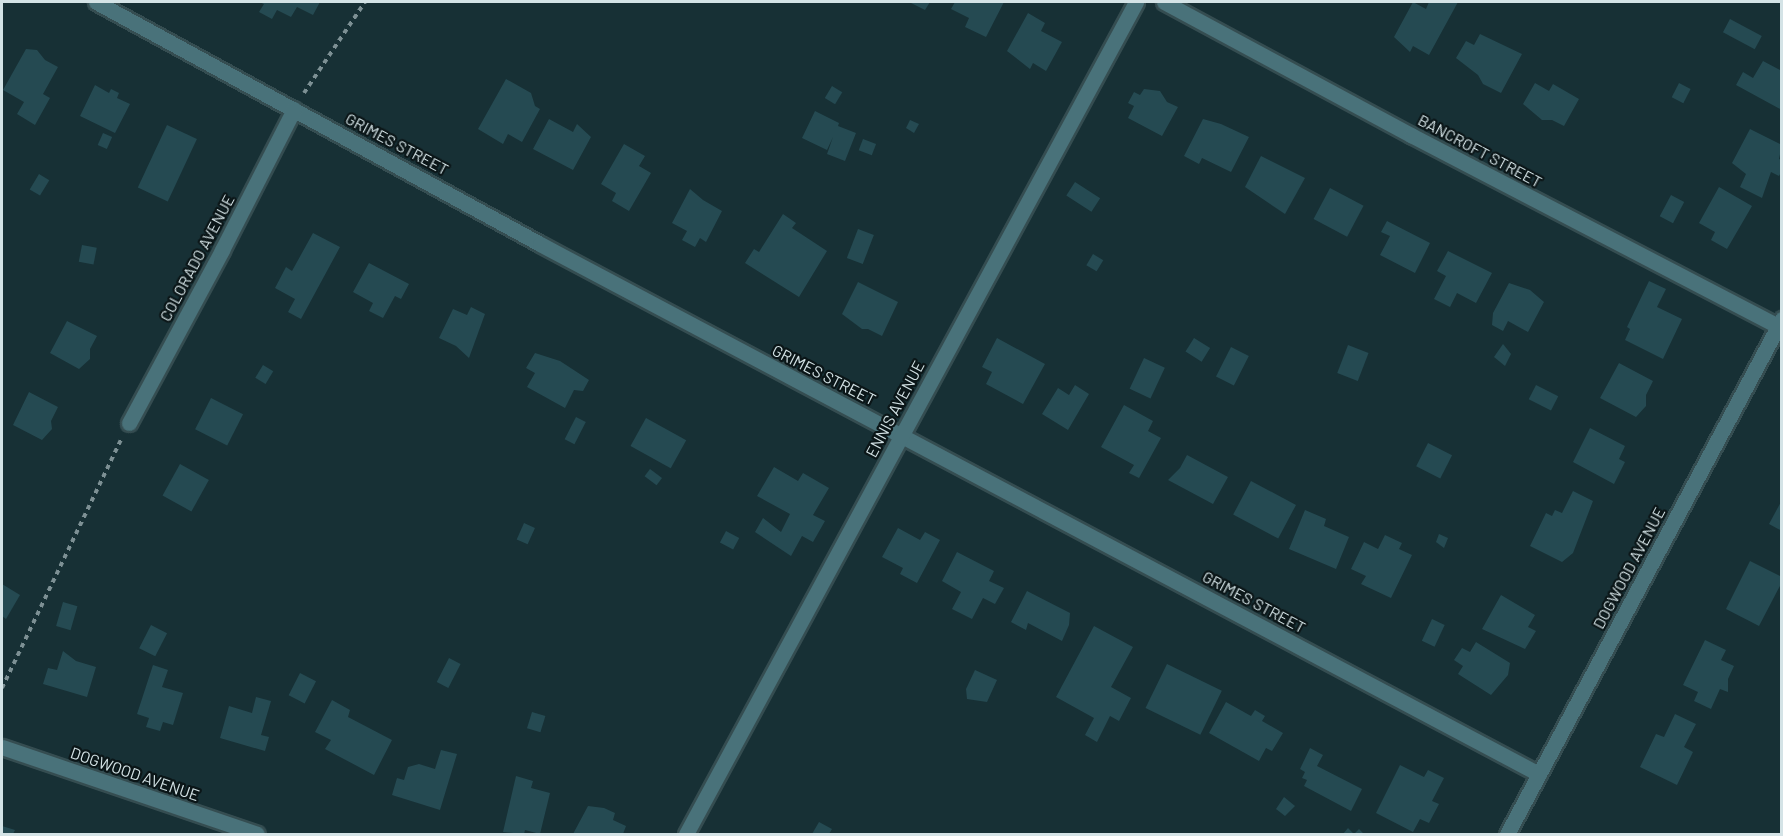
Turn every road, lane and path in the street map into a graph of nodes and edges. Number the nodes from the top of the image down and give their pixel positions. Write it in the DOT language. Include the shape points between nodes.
graph roads {
  1 [pos="96,2"];
  2 [pos="365,2"];
  3 [pos="1136,2"];
  4 [pos="1164,2"];
  5 [pos="294,109"];
  6 [pos="1780,324"];
  7 [pos="129,423"];
  8 [pos="901,435"];
  9 [pos="2,688"];
  10 [pos="2,747"];
  11 [pos="1539,774"];
  12 [pos="257,834"];
  13 [pos="686,834"];
  14 [pos="1507,834"];
  1 -- 5 [label="street, GRIMES STREET"];
  2 -- 5 [label="path"];
  3 -- 8 [label="street, ENNIS AVENUE"];
  4 -- 6 [label="street, BANCROFT STREET" via="1411,135"];
  5 -- 7 [label="street, COLORADO AVENUE"];
  5 -- 8 [label="street, GRIMES STREET" via="531,240"];
  6 -- 11 [label="street, DOGWOOD AVENUE"];
  7 -- 9 [label="path"];
  8 -- 11 [label="street, GRIMES STREET"];
  8 -- 13 [label="street, ENNIS AVENUE"];
  10 -- 12 [label="street, DOGWOOD AVENUE"];
  11 -- 14 [label="street, DOGWOOD AVENUE"];
}
